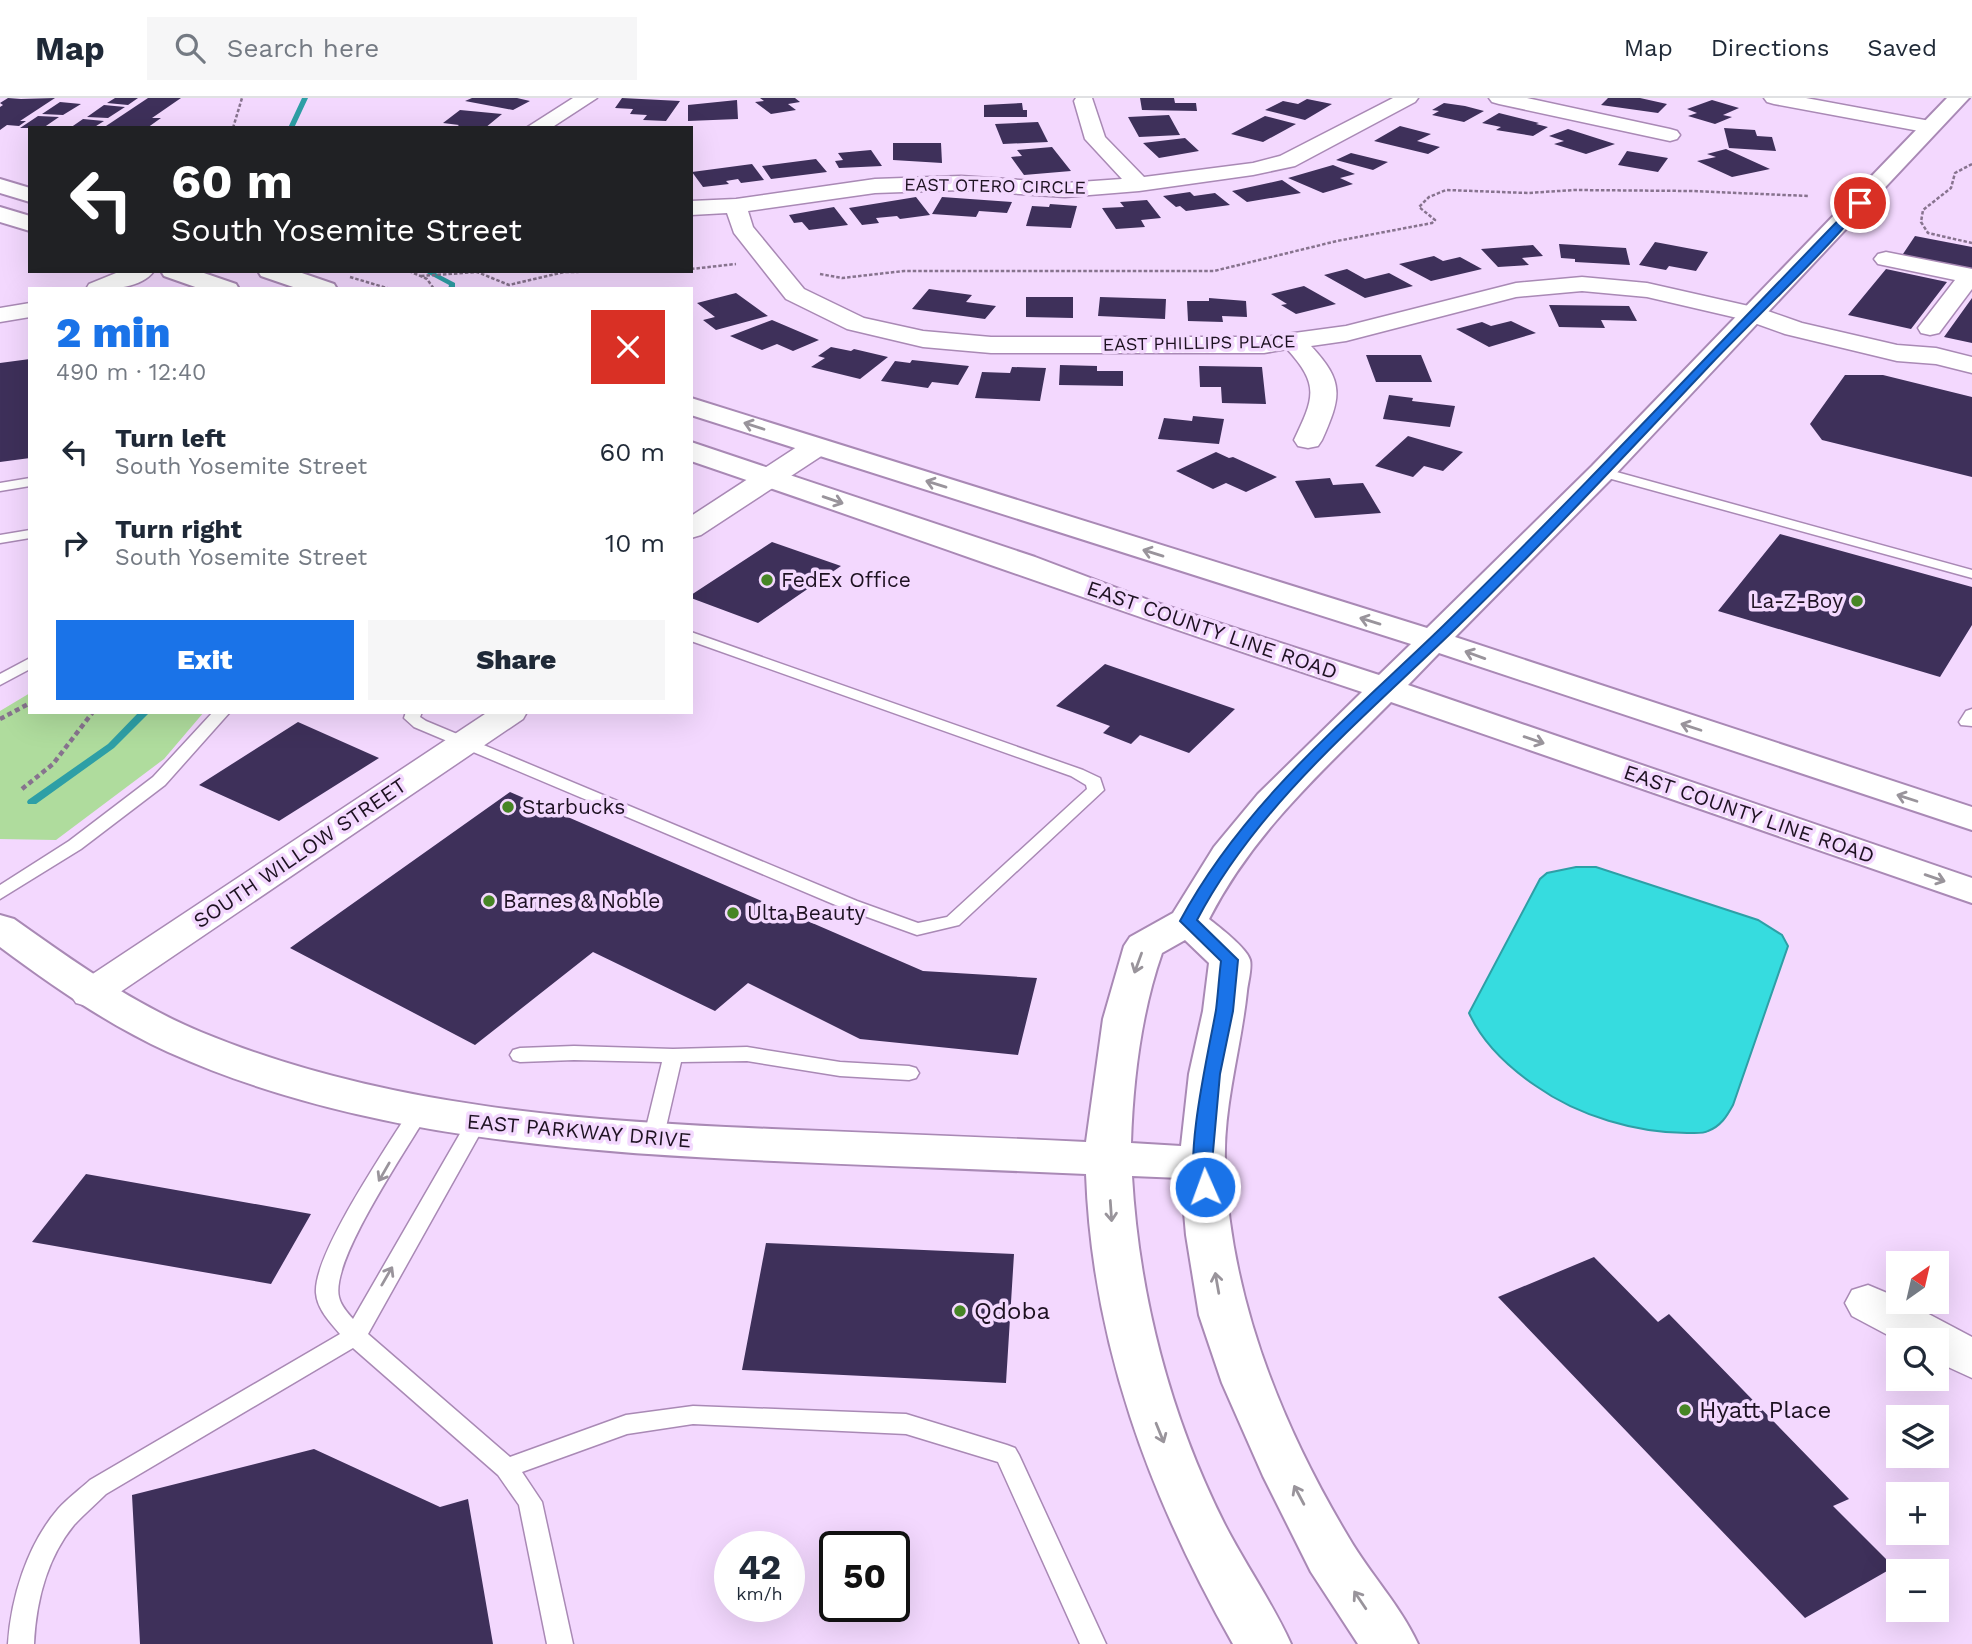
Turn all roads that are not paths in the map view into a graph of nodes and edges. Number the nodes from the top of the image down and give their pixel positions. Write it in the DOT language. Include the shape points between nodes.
graph roads {
  1 [pos="587,98"];
  2 [pos="1408,98"];
  3 [pos="1499,98"];
  4 [pos="1774,98"];
  5 [pos="1835,98"];
  6 [pos="1959,98"];
  7 [pos="1084,101"];
  8 [pos="1935,122"];
  9 [pos="539,126"];
  10 [pos="1670,135"];
  11 [pos="1139,184"];
  12 [pos="0,186"];
  13 [pos="28,194"];
  14 [pos="736,206"];
  15 [pos="693,208"];
  16 [pos="0,214"];
  17 [pos="28,223"];
  18 [pos="1886,259"];
  19 [pos="137,273"];
  20 [pos="179,273"];
  21 [pos="282,273"];
  22 [pos="1971,276"];
  23 [pos="334,282"];
  24 [pos="103,287"];
  25 [pos="221,287"];
  26 [pos="28,310"];
  27 [pos="1753,314"];
  28 [pos="0,315"];
  29 [pos="1930,328"];
  30 [pos="1294,342"];
  31 [pos="1972,365"];
  32 [pos="693,407"];
  33 [pos="1308,440"];
  34 [pos="817,447"];
  35 [pos="693,452"];
  36 [pos="1602,472"];
  37 [pos="769,478"];
  38 [pos="28,482"];
  39 [pos="0,487"];
  40 [pos="693,528"];
  41 [pos="28,534"];
  42 [pos="0,539"];
  43 [pos="1972,574"];
  44 [pos="693,637"];
  45 [pos="1435,641"];
  46 [pos="28,664"];
  47 [pos="0,680"];
  48 [pos="1382,688"];
  49 [pos="220,714"];
  50 [pos="413,714"];
  51 [pos="508,714"];
  52 [pos="465,743"];
  53 [pos="1972,819"];
  54 [pos="1972,891"];
  55 [pos="0,893"];
  56 [pos="1188,921"];
  57 [pos="0,928"];
  58 [pos="90,994"];
  59 [pos="520,1055"];
  60 [pos="673,1056"];
  61 [pos="909,1073"];
  62 [pos="418,1113"];
  63 [pos="476,1123"];
  64 [pos="653,1140"];
  65 [pos="1108,1158"];
  66 [pos="1202,1163"];
  67 [pos="1868,1303"];
  68 [pos="355,1336"];
  69 [pos="1972,1359"];
  70 [pos="506,1468"];
  71 [pos="21,1644"];
  72 [pos="560,1644"];
  73 [pos="1093,1644"];
  74 [pos="1263,1644"];
  75 [pos="1390,1644"];
  1 -- 9 [label="street"];
  2 -- 11 [label="street, EAST OTERO CIRCLE" via="1287,161"];
  3 -- 10 [label="street"];
  4 -- 8 [label="street"];
  5 -- 8 [label="street"];
  6 -- 8 [label="main road"];
  7 -- 11 [label="street" via="1095,139"];
  8 -- 27 [label="main road"];
  11 -- 14 [label="street, EAST OTERO CIRCLE" via="1065,190 923,183"];
  12 -- 13 [label="main road"];
  14 -- 15 [label="street, EAST OTERO CIRCLE"];
  14 -- 30 [label="street, EAST PHILLIPS PLACE" via="742,228 795,294 856,324 923,339 1005,345"];
  16 -- 17 [label="main road"];
  18 -- 22 [label="street"];
  19 -- 24 [label="street"];
  20 -- 25 [label="main road"];
  21 -- 23 [label="main road"];
  22 -- 29 [label="street"];
  26 -- 28 [label="street"];
  27 -- 30 [label="street, EAST PHILLIPS PLACE" via="1636,289 1547,286 1517,289"];
  27 -- 31 [label="street, EAST PHILLIPS PLACE" via="1794,329 1897,353"];
  27 -- 36 [label="main road"];
  30 -- 33 [label="street" via="1316,365 1327,388 1326,401"];
  34 -- 32 [label="main road, one-way"];
  34 -- 37 [label="street"];
  45 -- 34 [label="main road, one-way"];
  35 -- 37 [label="main road, EAST COUNTY LINE ROAD"];
  36 -- 43 [label="lane"];
  36 -- 45 [label="main road"];
  37 -- 40 [label="street"];
  37 -- 48 [label="main road, EAST COUNTY LINE ROAD, one-way"];
  38 -- 39 [label="lane"];
  41 -- 42 [label="lane"];
  44 -- 52 [label="lane" via="1077,773 1094,782 1096,790 953,922 917,929"];
  45 -- 48 [label="main road"];
  53 -- 45 [label="main road, one-way"];
  46 -- 47 [label="lane"];
  48 -- 54 [label="main road, EAST COUNTY LINE ROAD, one-way"];
  48 -- 56 [label="main road" via="1271,802 1210,880"];
  49 -- 55 [label="lane" via="159,781 75,845"];
  50 -- 52 [label="lane" via="420,724"];
  51 -- 52 [label="street, SOUTH WILLOW STREET"];
  52 -- 58 [label="street, SOUTH WILLOW STREET"];
  56 -- 65 [label="main road, one-way" via="1144,946 1135,970 1124,1016"];
  56 -- 66 [label="main road" via="1230,960"];
  57 -- 58 [label="main road, EAST PARKWAY DRIVE"];
  58 -- 62 [label="main road, EAST PARKWAY DRIVE" via="234,1061"];
  59 -- 60 [label="lane"];
  60 -- 61 [label="lane" via="747,1055 840,1069"];
  60 -- 64 [label="lane"];
  62 -- 63 [label="main road, EAST PARKWAY DRIVE"];
  62 -- 68 [label="lane, one-way" via="338,1248 328,1276 327,1295 334,1312"];
  63 -- 64 [label="main road, EAST PARKWAY DRIVE"];
  68 -- 63 [label="lane, one-way"];
  64 -- 65 [label="main road, EAST PARKWAY DRIVE"];
  65 -- 66 [label="main road, EAST PARKWAY DRIVE"];
  65 -- 74 [label="main road, one-way" via="1126,1317 1146,1398 1187,1500 1233,1595"];
  75 -- 66 [label="main road, one-way" via="1330,1555 1247,1383 1223,1315"];
  67 -- 69 [label="street"];
  68 -- 70 [label="lane"];
  68 -- 71 [label="lane" via="99,1487 63,1521 39,1563 21,1626"];
  70 -- 72 [label="lane" via="530,1502"];
  70 -- 73 [label="lane" via="626,1425 693,1415 906,1424 1007,1455"];
}
